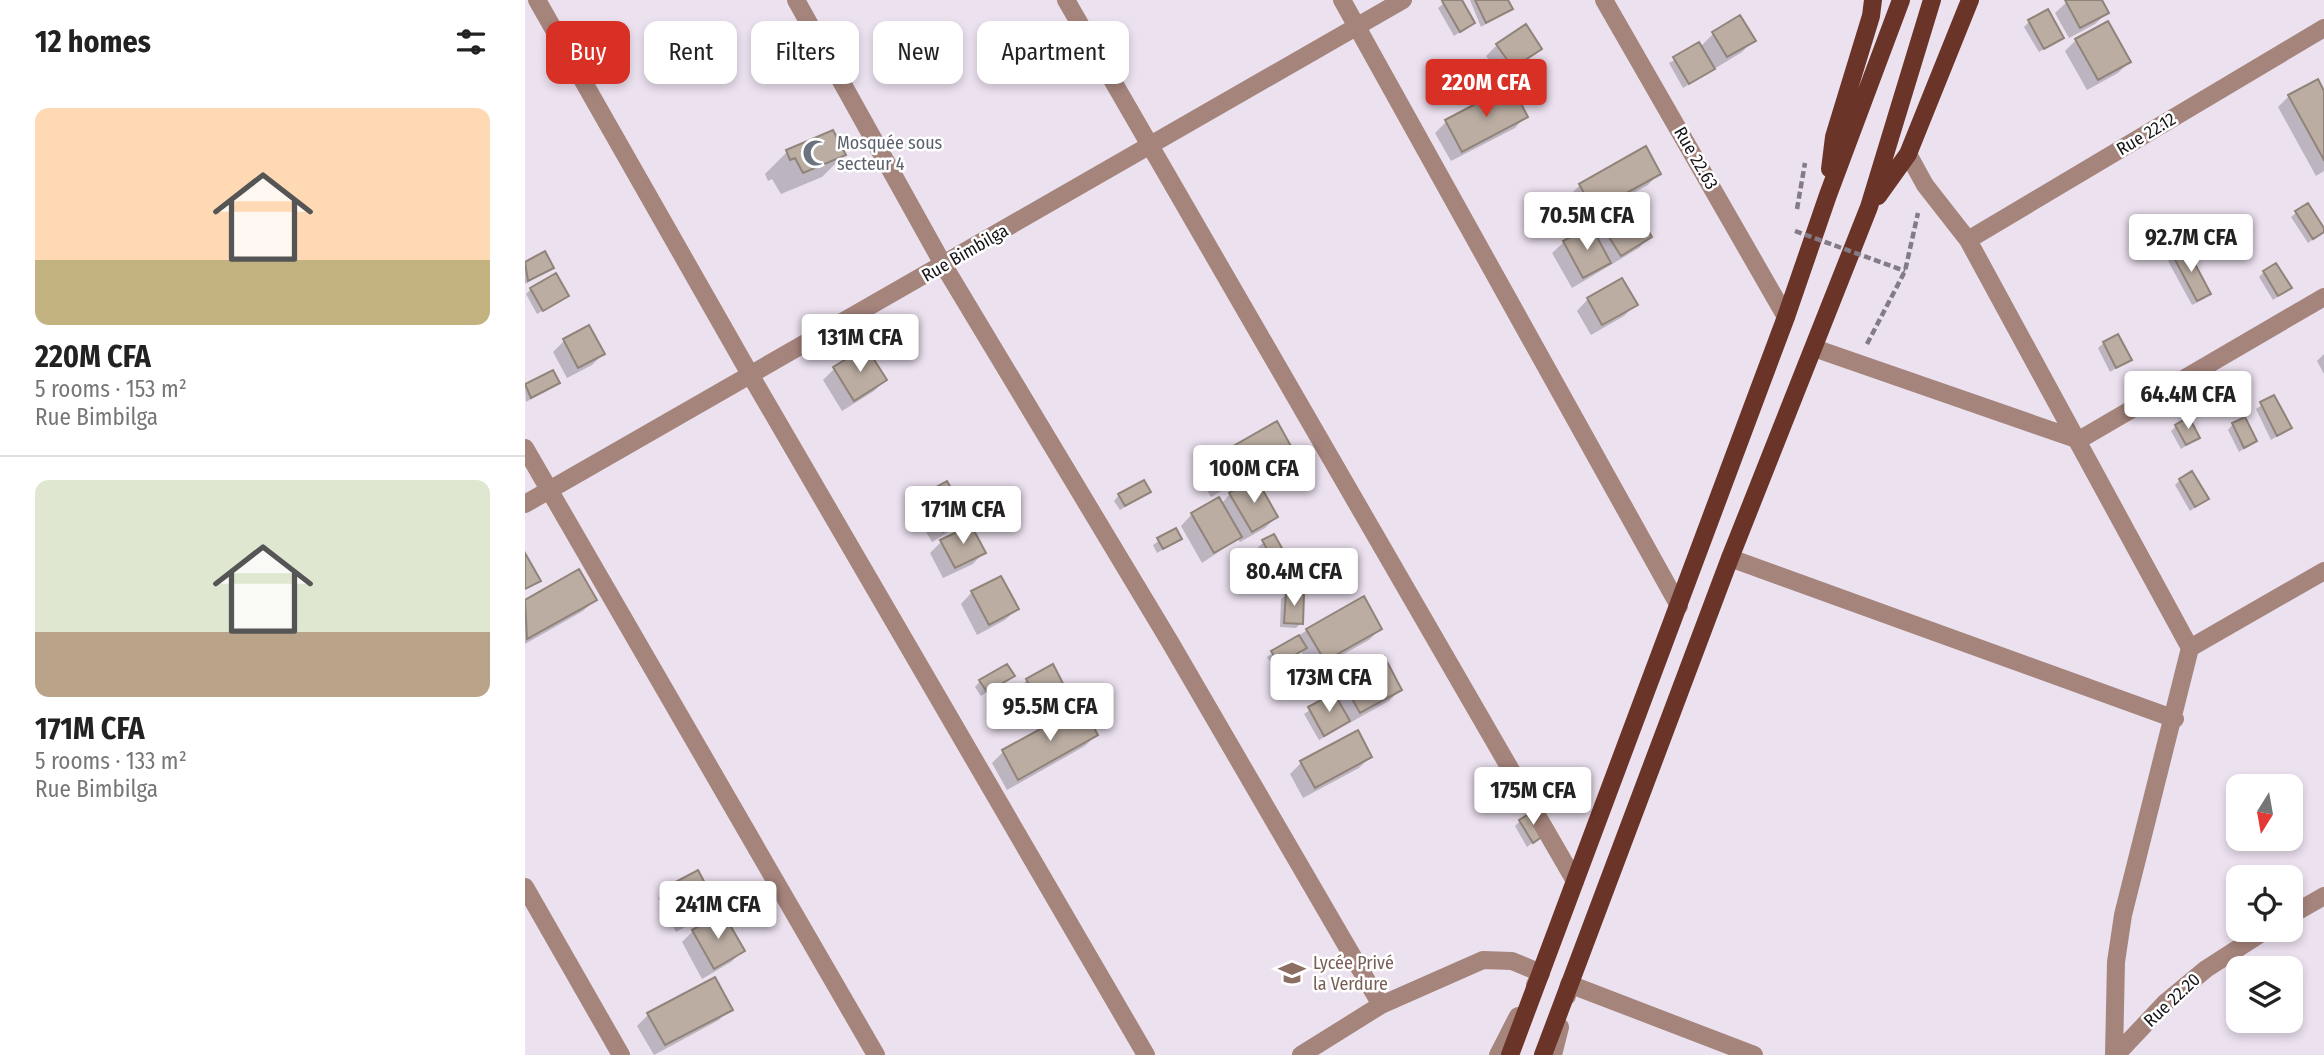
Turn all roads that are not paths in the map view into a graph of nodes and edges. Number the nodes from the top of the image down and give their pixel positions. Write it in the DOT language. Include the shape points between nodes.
graph roads {
  1 [pos="537,0"];
  2 [pos="796,0"];
  3 [pos="1066,0"];
  4 [pos="1342,0"];
  5 [pos="1403,0"];
  6 [pos="1604,0"];
  7 [pos="1861,0"];
  8 [pos="1901,0"];
  9 [pos="1932,0"];
  10 [pos="1970,0"];
  11 [pos="1872,8"];
  12 [pos="1357,26"];
  13 [pos="2324,28"];
  14 [pos="1150,145"];
  15 [pos="1909,154"];
  16 [pos="1828,195"];
  17 [pos="1869,207"];
  18 [pos="1968,240"];
  19 [pos="944,266"];
  20 [pos="2324,298"];
  21 [pos="1786,317"];
  22 [pos="1814,348"];
  23 [pos="751,376"];
  24 [pos="2079,440"];
  25 [pos="525,448"];
  26 [pos="549,491"];
  27 [pos="525,504"];
  28 [pos="1730,558"];
  29 [pos="2324,571"];
  30 [pos="1679,606"];
  31 [pos="2190,648"];
  32 [pos="2175,719"];
  33 [pos="1575,881"];
  34 [pos="525,887"];
  35 [pos="2324,896"];
  36 [pos="2303,908"];
  37 [pos="2248,942"];
  38 [pos="1541,973"];
  39 [pos="1569,984"];
  40 [pos="1381,1005"];
  41 [pos="621,1055"];
  42 [pos="876,1055"];
  43 [pos="1146,1055"];
  44 [pos="1301,1055"];
  45 [pos="1498,1055"];
  46 [pos="1510,1055"];
  47 [pos="1543,1055"];
  48 [pos="1553,1055"];
  49 [pos="1754,1055"];
  50 [pos="2115,1055"];
  1 -- 23 [label="street"];
  2 -- 19 [label="street"];
  3 -- 14 [label="street"];
  4 -- 12 [label="street"];
  5 -- 12 [label="street, Rue Bimbilga"];
  6 -- 21 [label="street, Rue 22.63"];
  7 -- 11 [label="street"];
  8 -- 16 [label="main road"];
  9 -- 17 [label="main road"];
  10 -- 15 [label="main road"];
  11 -- 16 [label="main road" via="1834,137"];
  12 -- 14 [label="street, Rue Bimbilga"];
  12 -- 30 [label="street"];
  13 -- 18 [label="street, Rue 22.12"];
  14 -- 19 [label="street, Rue Bimbilga"];
  14 -- 33 [label="street"];
  15 -- 17 [label="main road"];
  15 -- 18 [label="street" via="1925,185"];
  16 -- 21 [label="main road"];
  17 -- 22 [label="main road"];
  18 -- 24 [label="street"];
  19 -- 23 [label="street, Rue Bimbilga"];
  19 -- 40 [label="street" via="1129,571"];
  20 -- 24 [label="street"];
  21 -- 30 [label="main road"];
  22 -- 24 [label="street"];
  22 -- 28 [label="main road"];
  23 -- 26 [label="street, Rue Bimbilga"];
  23 -- 43 [label="street"];
  24 -- 31 [label="street"];
  25 -- 26 [label="street"];
  26 -- 27 [label="street, Rue Bimbilga"];
  26 -- 42 [label="street"];
  28 -- 32 [label="street"];
  28 -- 39 [label="main road"];
  29 -- 31 [label="street"];
  30 -- 33 [label="main road"];
  31 -- 32 [label="street"];
  32 -- 50 [label="street" via="2123,915 2116,962"];
  33 -- 38 [label="main road"];
  34 -- 41 [label="street"];
  35 -- 36 [label="street"];
  37 -- 50 [label="street, Rue 22.20" via="2175,995"];
  38 -- 40 [label="street" via="1512,961 1483,960"];
  38 -- 45 [label="street"];
  38 -- 46 [label="main road"];
  39 -- 47 [label="main road"];
  39 -- 48 [label="street"];
  39 -- 49 [label="street"];
  40 -- 44 [label="street"];
}
